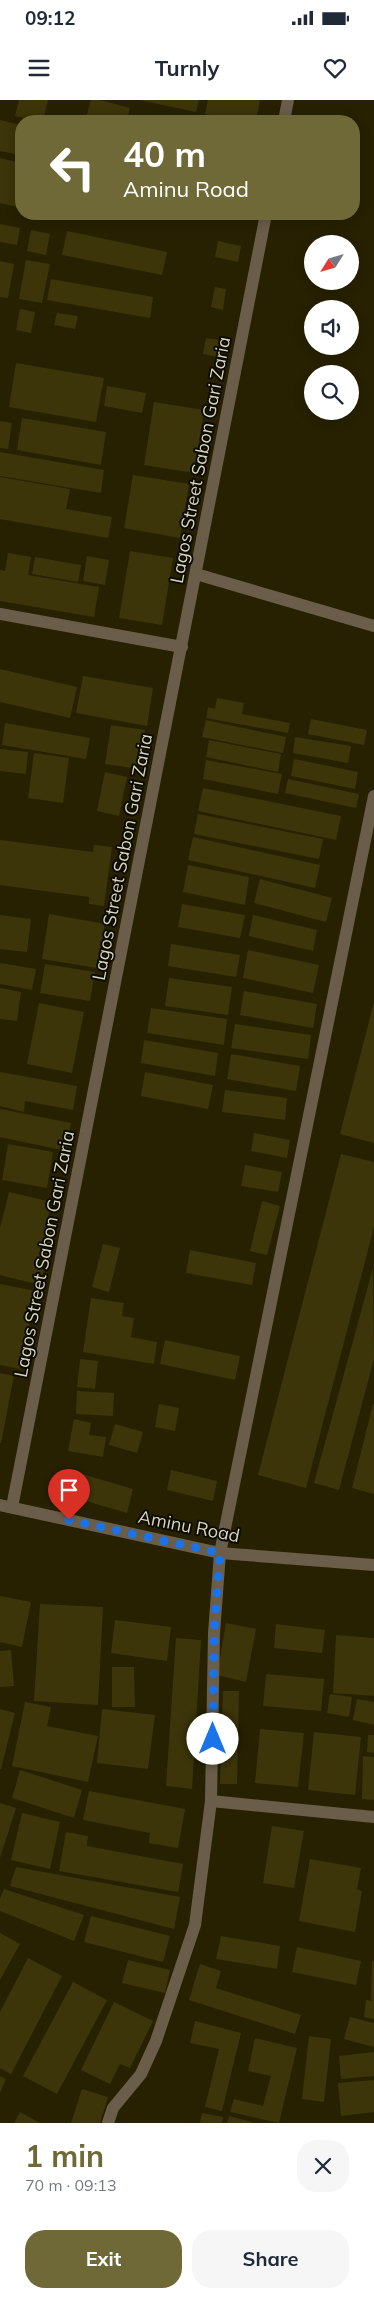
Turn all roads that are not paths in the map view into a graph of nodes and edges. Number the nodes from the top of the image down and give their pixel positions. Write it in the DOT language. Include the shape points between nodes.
graph roads {
  1 [pos="288,100"];
  2 [pos="285,115"];
  3 [pos="265,220"];
  4 [pos="196,574"];
  5 [pos="0,614"];
  6 [pos="374,626"];
  7 [pos="182,647"];
  8 [pos="374,796"];
  9 [pos="6,1506"];
  10 [pos="220,1553"];
  11 [pos="374,1565"];
  12 [pos="211,1801"];
  13 [pos="374,1817"];
  14 [pos="108,2123"];
  1 -- 2 [label="street"];
  3 -- 4 [label="street, Lagos Street Sabon Gari Zaria"];
  4 -- 6 [label="street"];
  4 -- 7 [label="street, Lagos Street Sabon Gari Zaria"];
  5 -- 7 [label="street"];
  7 -- 9 [label="street, Lagos Street Sabon Gari Zaria"];
  8 -- 10 [label="street"];
  9 -- 10 [label="street, Aminu Road"];
  10 -- 11 [label="street, Aminu Road"];
  10 -- 12 [label="street" via="214,1633"];
  12 -- 13 [label="street"];
  12 -- 14 [label="street" via="195,1925 156,2041 141,2074 113,2108"];
}
